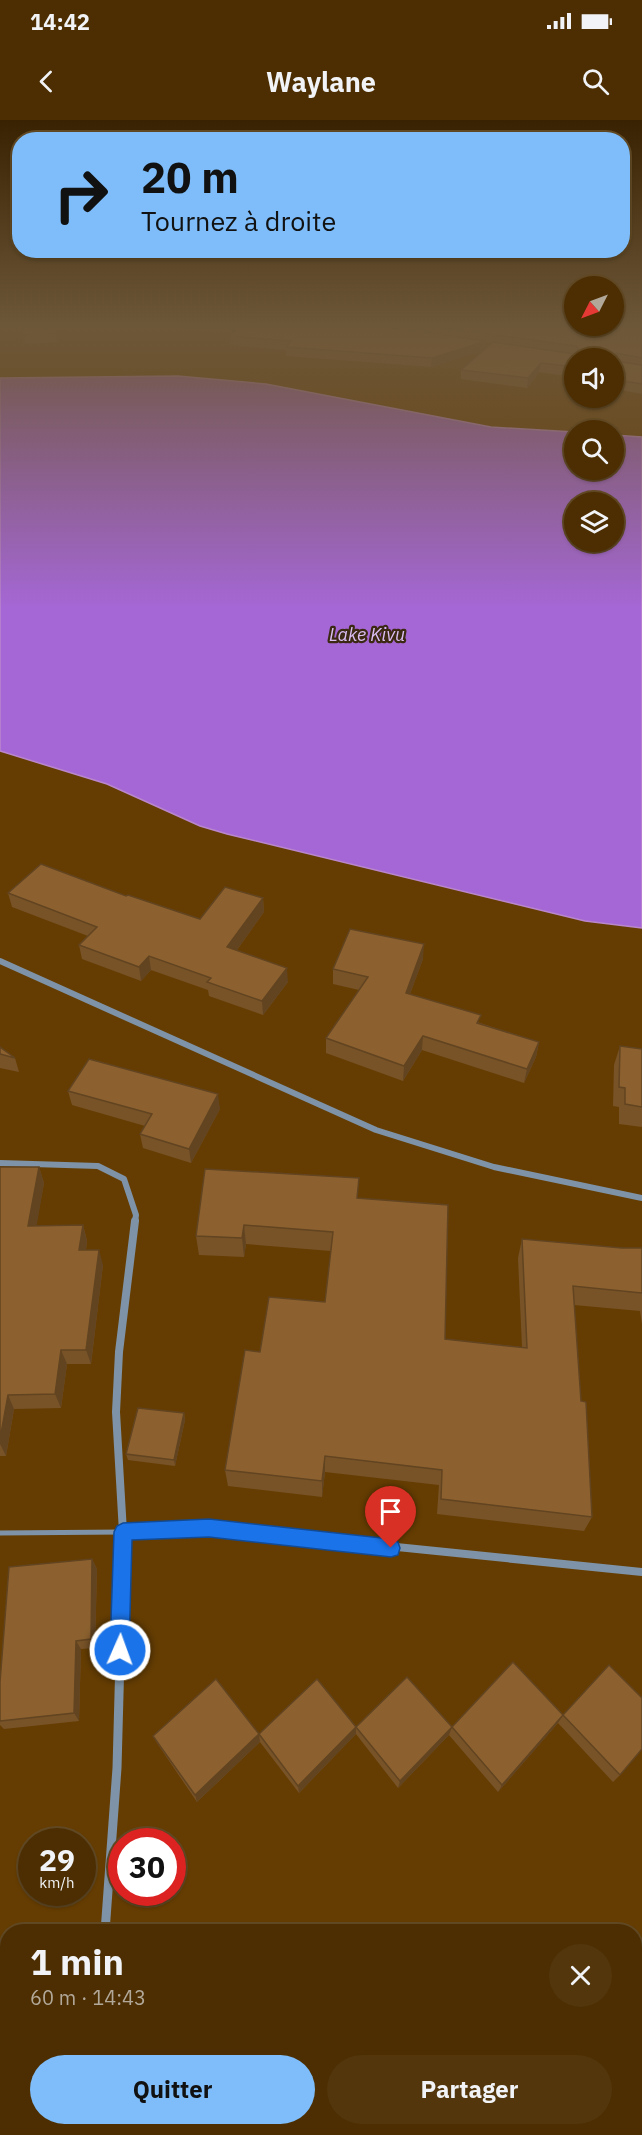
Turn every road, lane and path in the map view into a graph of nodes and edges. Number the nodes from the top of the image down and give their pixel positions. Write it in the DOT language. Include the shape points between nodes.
graph roads {
  1 [pos="0,961"];
  2 [pos="0,1163"];
  3 [pos="642,1198"];
  4 [pos="123,1532"];
  5 [pos="0,1533"];
  6 [pos="642,1572"];
  7 [pos="106,1924"];
  1 -- 3 [label="street" via="376,1130 494,1167"];
  2 -- 4 [label="street" via="98,1166 123,1179 136,1215 118,1376"];
  4 -- 5 [label="lane"];
  4 -- 6 [label="street" via="209,1528"];
  4 -- 7 [label="street" via="117,1768"];
}
